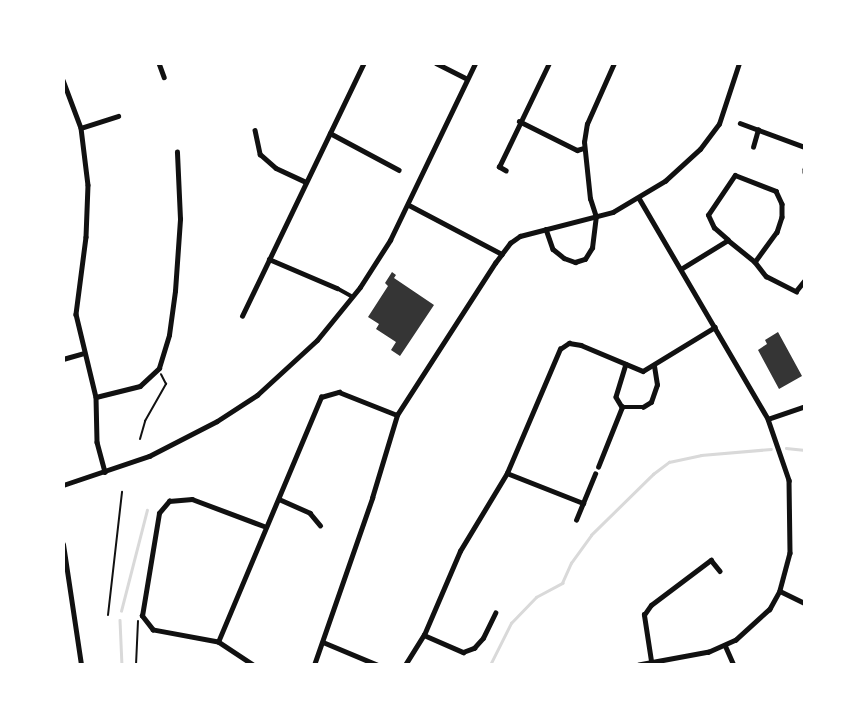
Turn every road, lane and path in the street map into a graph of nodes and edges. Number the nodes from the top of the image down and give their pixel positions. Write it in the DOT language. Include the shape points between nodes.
graph roads {
  1 [pos="159,63"];
  2 [pos="364,63"];
  3 [pos="436,63"];
  4 [pos="475,63"];
  5 [pos="549,63"];
  6 [pos="614,63"];
  7 [pos="739,63"];
  8 [pos="164,77"];
  9 [pos="467,79"];
  10 [pos="63,80"];
  11 [pos="118,116"];
  12 [pos="519,121"];
  13 [pos="740,124"];
  14 [pos="81,128"];
  15 [pos="256,130"];
  16 [pos="758,130"];
  17 [pos="330,133"];
  18 [pos="752,147"];
  19 [pos="805,147"];
  20 [pos="584,148"];
  21 [pos="177,152"];
  22 [pos="399,170"];
  23 [pos="506,171"];
  24 [pos="306,182"];
  25 [pos="639,198"];
  26 [pos="409,205"];
  27 [pos="596,217"];
  28 [pos="546,229"];
  29 [pos="728,240"];
  30 [pos="502,254"];
  31 [pos="269,259"];
  32 [pos="755,262"];
  33 [pos="681,269"];
  34 [pos="805,280"];
  35 [pos="337,288"];
  36 [pos="352,297"];
  37 [pos="242,316"];
  38 [pos="715,327"];
  39 [pos="84,353"];
  40 [pos="63,359"];
  41 [pos="626,364"];
  42 [pos="654,366"];
  43 [pos="159,368"];
  44 [pos="96,397"];
  45 [pos="805,406"];
  46 [pos="622,407"];
  47 [pos="397,415"];
  48 [pos="768,419"];
  49 [pos="141,439"];
  50 [pos="598,467"];
  51 [pos="106,473"];
  52 [pos="508,473"];
  53 [pos="595,474"];
  54 [pos="63,485"];
  55 [pos="122,492"];
  56 [pos="279,499"];
  57 [pos="583,503"];
  58 [pos="576,520"];
  59 [pos="320,525"];
  60 [pos="264,526"];
  61 [pos="63,544"];
  62 [pos="720,571"];
  63 [pos="780,590"];
  64 [pos="805,603"];
  65 [pos="495,613"];
  66 [pos="108,615"];
  67 [pos="138,616"];
  68 [pos="424,635"];
  69 [pos="218,642"];
  70 [pos="323,642"];
  71 [pos="725,645"];
  72 [pos="651,661"];
  73 [pos="81,665"];
  74 [pos="136,665"];
  75 [pos="253,665"];
  76 [pos="314,665"];
  77 [pos="378,665"];
  78 [pos="405,665"];
  79 [pos="639,665"];
  80 [pos="734,665"];
  1 -- 8 [label="street"];
  2 -- 17 [label="street"];
  3 -- 9 [label="street"];
  4 -- 9 [label="street"];
  5 -- 12 [label="street"];
  6 -- 20 [label="street" via="587,124"];
  7 -- 25 [label="street" via="713,132 689,160"];
  9 -- 26 [label="street"];
  10 -- 14 [label="street"];
  11 -- 14 [label="street"];
  12 -- 20 [label="street" via="577,150"];
  12 -- 23 [label="street" via="499,167"];
  13 -- 16 [label="street"];
  14 -- 39 [label="street" via="88,185 76,314"];
  15 -- 24 [label="street" via="260,154 276,169"];
  16 -- 18 [label="street"];
  16 -- 19 [label="street"];
  17 -- 22 [label="street"];
  17 -- 24 [label="street"];
  20 -- 27 [label="street"];
  21 -- 43 [label="street" via="180,219 175,291"];
  24 -- 31 [label="street"];
  25 -- 27 [label="street"];
  25 -- 33 [label="street"];
  26 -- 30 [label="street"];
  26 -- 36 [label="street"];
  27 -- 28 [label="street"];
  27 -- 28 [label="street" via="592,248 575,262 553,249"];
  28 -- 30 [label="street" via="520,236"];
  29 -- 32 [label="street"];
  29 -- 32 [label="street" via="708,215 735,175 776,191 782,217"];
  29 -- 33 [label="street"];
  30 -- 47 [label="street"];
  31 -- 35 [label="street"];
  31 -- 37 [label="street"];
  32 -- 34 [label="street" via="766,275 796,291"];
  33 -- 38 [label="street"];
  35 -- 36 [label="street"];
  36 -- 51 [label="street" via="298,359 235,410 173,445"];
  38 -- 42 [label="street"];
  38 -- 48 [label="street"];
  39 -- 40 [label="street"];
  39 -- 44 [label="street"];
  41 -- 42 [label="street" via="643,371"];
  41 -- 46 [label="street" via="616,397"];
  41 -- 52 [label="street" via="581,345 569,343 560,349"];
  42 -- 46 [label="street" via="657,385 651,402 643,407"];
  43 -- 44 [label="street" via="140,386"];
  43 -- 49 [label="path" via="166,384 145,421"];
  44 -- 51 [label="street" via="97,442"];
  45 -- 48 [label="street"];
  46 -- 50 [label="street"];
  47 -- 56 [label="street" via="339,392 321,397"];
  47 -- 70 [label="street"];
  48 -- 63 [label="street" via="789,480 790,553"];
  50 -- 53 [label="street"];
  51 -- 54 [label="street"];
  52 -- 57 [label="street"];
  52 -- 68 [label="street" via="460,551"];
  53 -- 57 [label="street"];
  55 -- 66 [label="path"];
  56 -- 59 [label="street" via="310,513"];
  56 -- 60 [label="street"];
  57 -- 58 [label="street"];
  60 -- 69 [label="street"];
  60 -- 69 [label="street" via="192,499 169,501 159,513 142,616 153,630"];
  61 -- 73 [label="street"];
  62 -- 72 [label="street" via="711,560 651,605 644,615"];
  63 -- 64 [label="street"];
  63 -- 71 [label="street" via="757,624"];
  65 -- 68 [label="street" via="483,638 463,652"];
  67 -- 74 [label="path"];
  68 -- 78 [label="street"];
  69 -- 75 [label="street"];
  70 -- 76 [label="street"];
  70 -- 77 [label="street"];
  71 -- 72 [label="street"];
  71 -- 80 [label="street"];
  72 -- 79 [label="street"];
}
